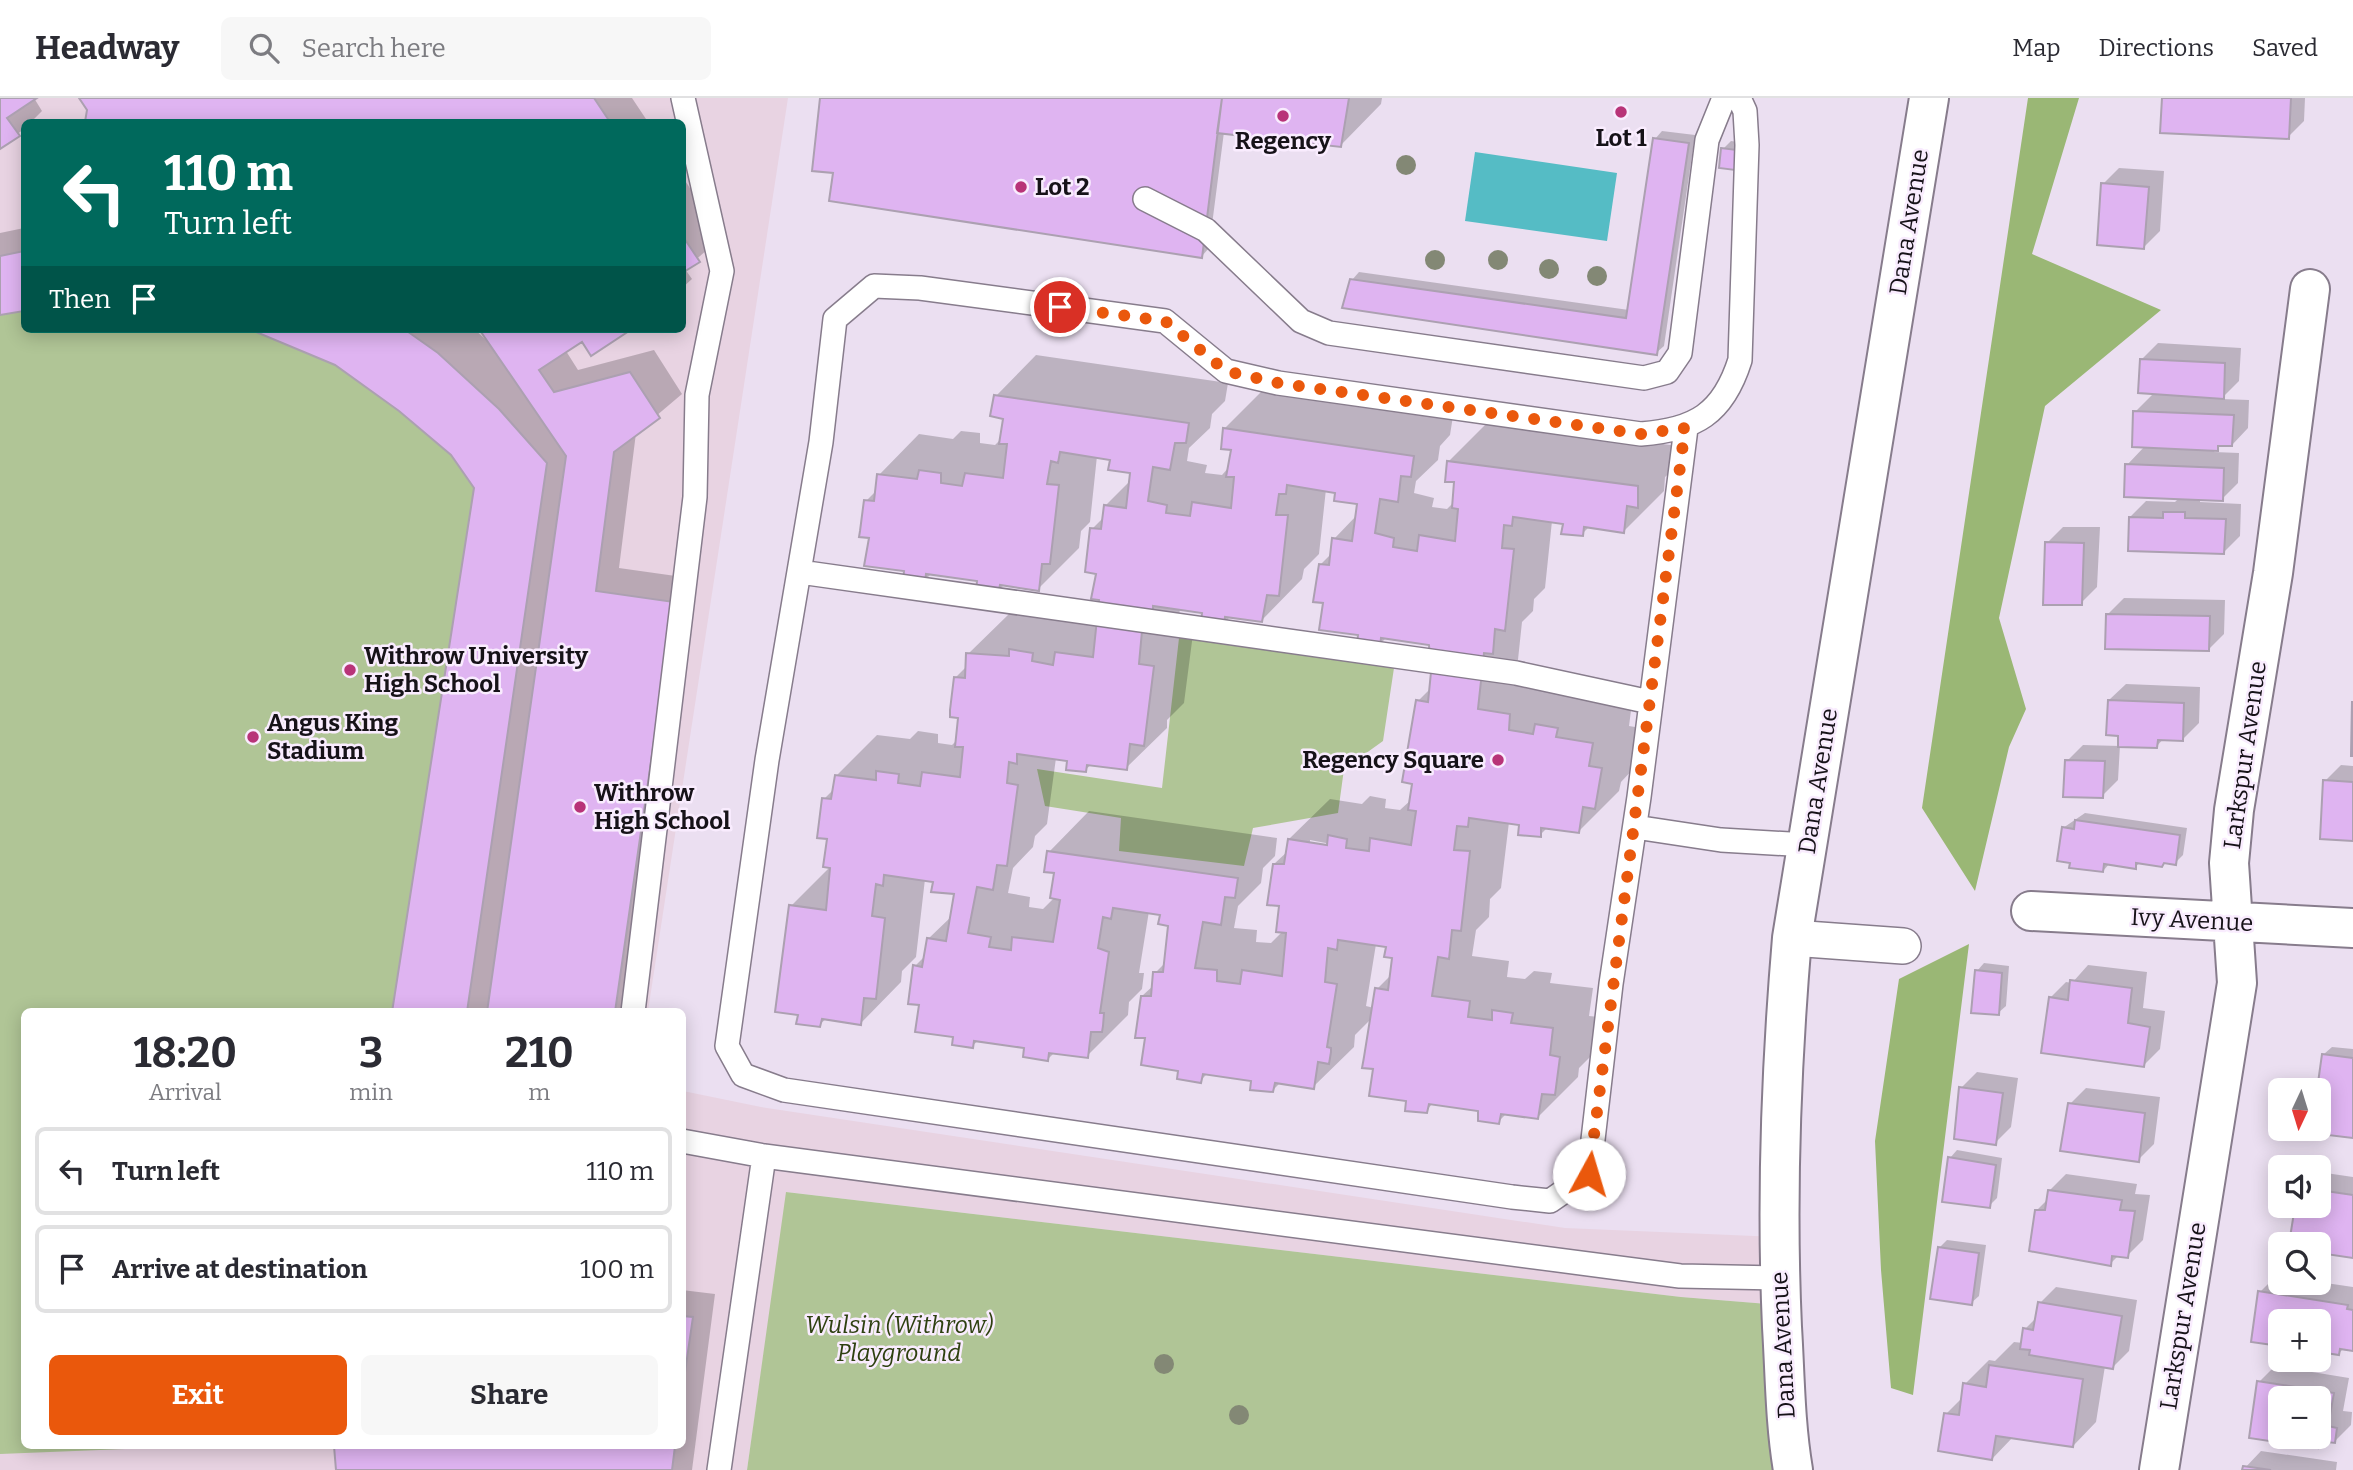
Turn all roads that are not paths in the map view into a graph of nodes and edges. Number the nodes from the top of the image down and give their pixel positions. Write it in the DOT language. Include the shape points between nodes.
graph roads {
  1 [pos="683,98"];
  2 [pos="1724,98"];
  3 [pos="1739,98"];
  4 [pos="1923,99"];
  5 [pos="1145,199"];
  6 [pos="2310,289"];
  7 [pos="1685,428"];
  8 [pos="800,572"];
  9 [pos="1650,702"];
  10 [pos="1635,827"];
  11 [pos="1808,845"];
  12 [pos="2031,911"];
  13 [pos="2235,923"];
  14 [pos="2353,928"];
  15 [pos="1792,938"];
  16 [pos="1903,946"];
  17 [pos="634,1008"];
  18 [pos="686,1142"];
  19 [pos="764,1156"];
  20 [pos="1778,1278"];
  21 [pos="719,1470"];
  22 [pos="1793,1470"];
  23 [pos="2159,1470"];
  1 -- 17 [label="lane" via="722,271 697,395 695,497"];
  2 -- 5 [label="lane" via="1707,140 1680,353 1667,372 1644,378 1329,333 1301,321 1206,230"];
  3 -- 7 [label="lane" via="1745,111 1747,145 1740,360 1732,384 1711,411"];
  4 -- 11 [label="street, Dana Avenue"];
  6 -- 13 [label="street, Larkspur Avenue" via="2273,573 2234,810 2229,863"];
  7 -- 8 [label="lane" via="1641,434 1278,383 1226,371 1165,321 920,288 874,286 835,320"];
  7 -- 9 [label="lane"];
  8 -- 9 [label="lane" via="1516,673"];
  8 -- 10 [label="lane" via="766,760 727,1046 743,1075 784,1090 1549,1201 1589,1174"];
  9 -- 10 [label="lane"];
  10 -- 11 [label="lane" via="1721,840"];
  11 -- 15 [label="street, Dana Avenue"];
  12 -- 13 [label="street, Ivy Avenue"];
  13 -- 14 [label="street, Ivy Avenue"];
  13 -- 23 [label="street, Larkspur Avenue" via="2237,983"];
  15 -- 16 [label="street"];
  15 -- 20 [label="street, Dana Avenue" via="1782,1058"];
  18 -- 19 [label="lane"];
  19 -- 20 [label="lane" via="1680,1276"];
  19 -- 21 [label="lane"];
  20 -- 22 [label="street, Dana Avenue"];
}
